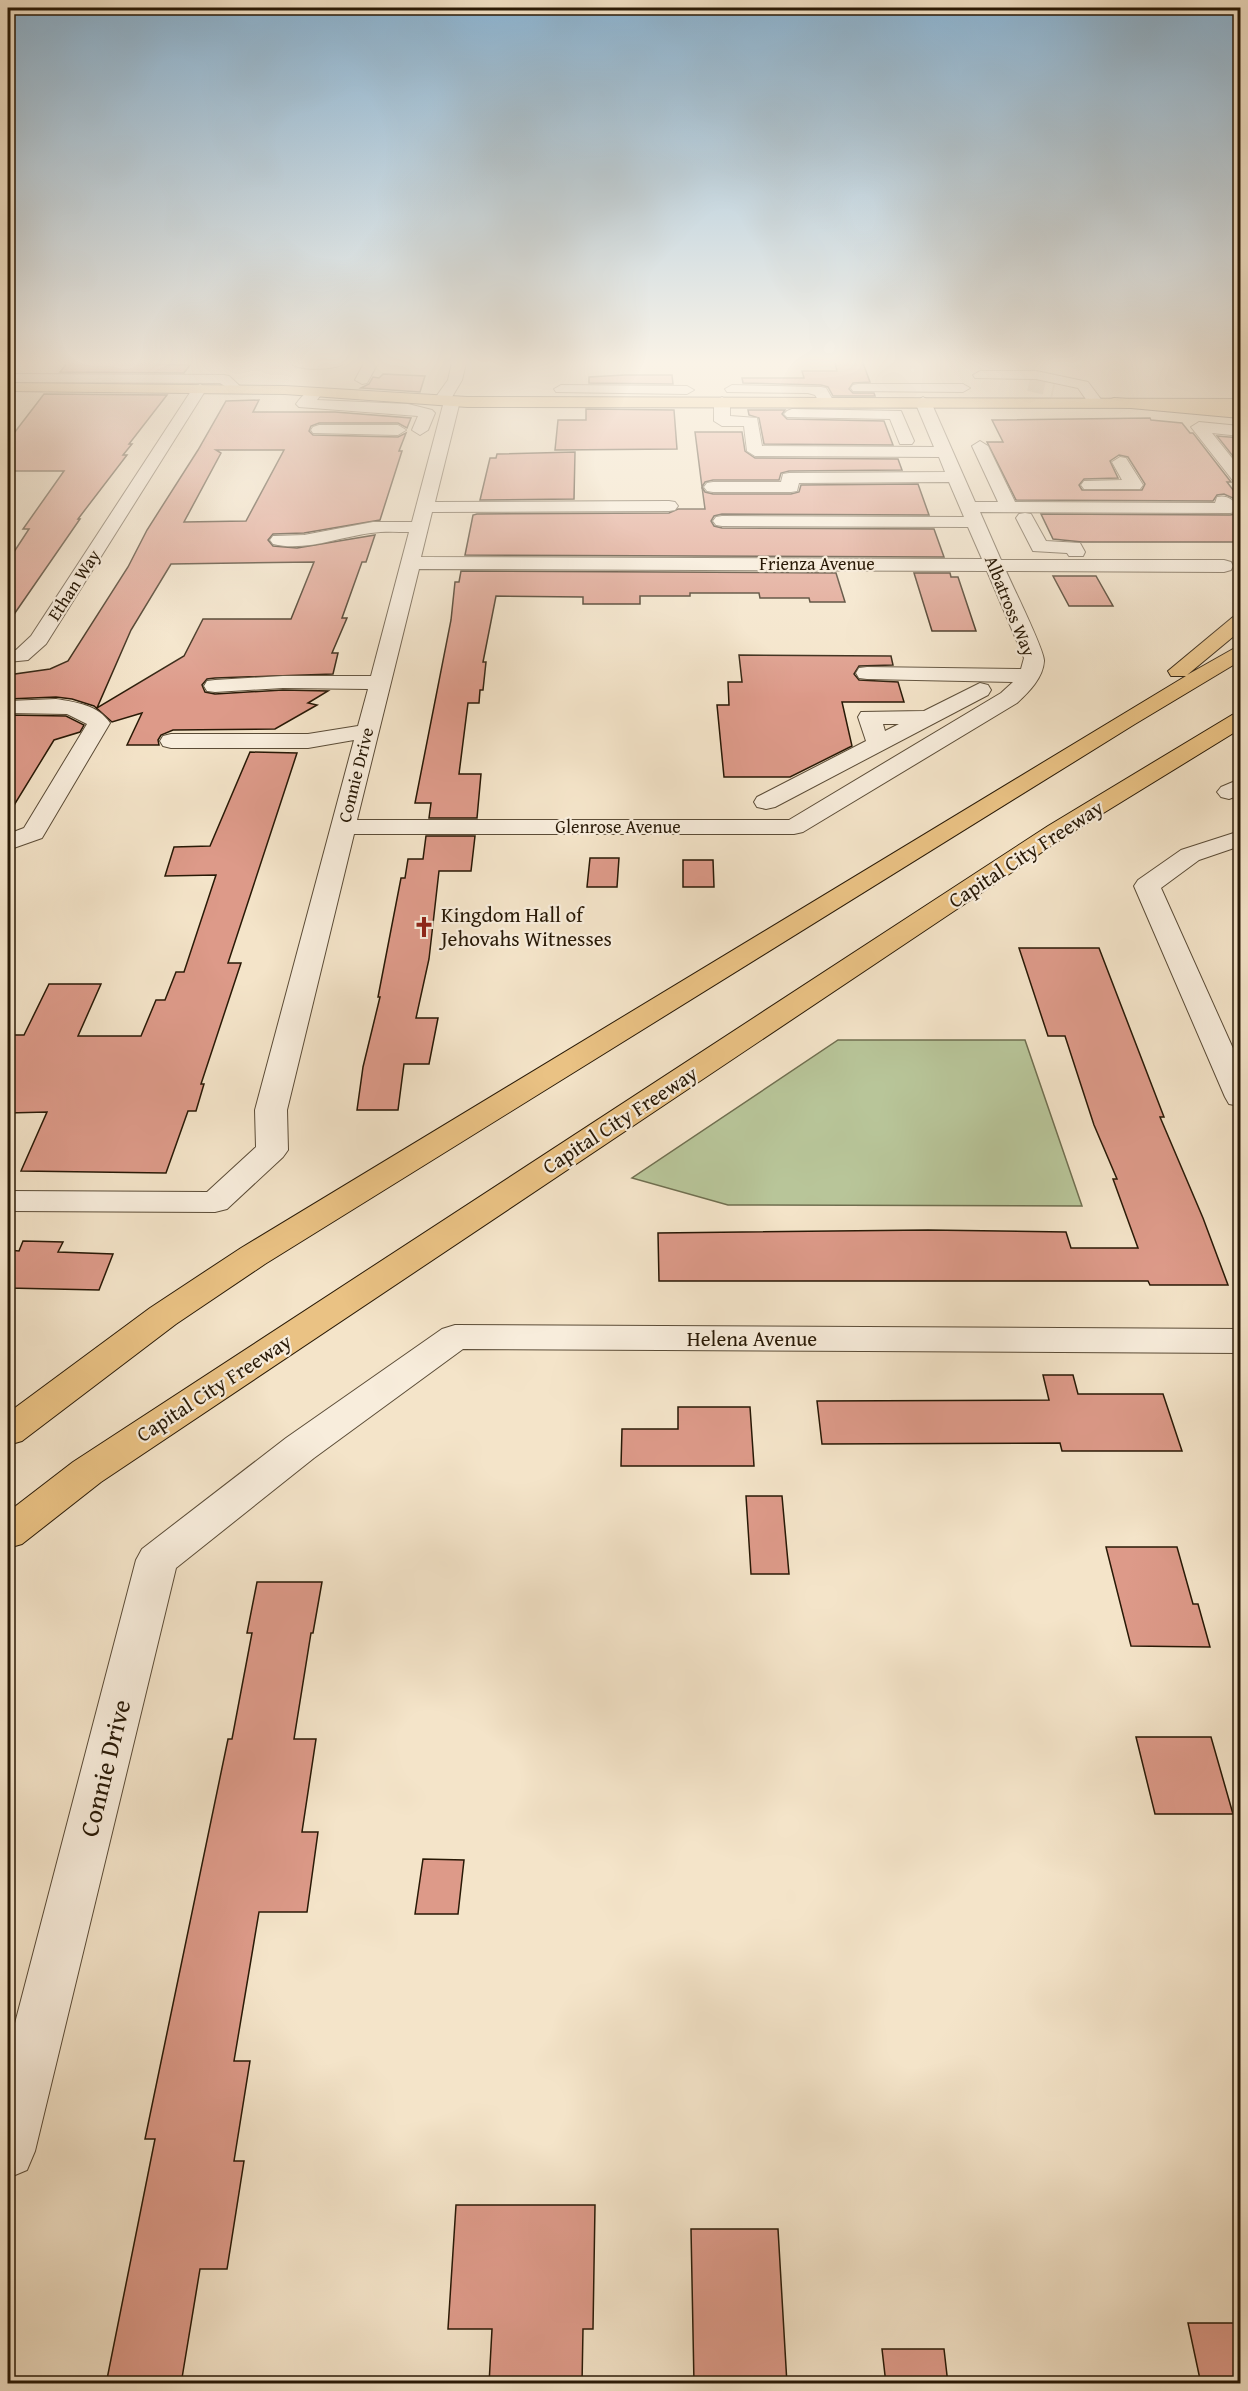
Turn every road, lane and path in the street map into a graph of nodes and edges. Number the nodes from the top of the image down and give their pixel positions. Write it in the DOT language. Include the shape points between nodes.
graph roads {
  1 [pos="145,475"];
  2 [pos="430,475"];
  3 [pos="989,475"];
  4 [pos="1128,475"];
  5 [pos="956,477"];
  6 [pos="998,485"];
  7 [pos="1021,485"];
  8 [pos="1078,485"];
  9 [pos="1240,486"];
  10 [pos="712,487"];
  11 [pos="669,506"];
  12 [pos="1009,507"];
  13 [pos="972,514"];
  14 [pos="422,517"];
  15 [pos="1024,518"];
  16 [pos="722,521"];
  17 [pos="279,540"];
  18 [pos="410,563"];
  19 [pos="1224,563"];
  20 [pos="994,564"];
  21 [pos="1082,565"];
  22 [pos="1240,621"];
  23 [pos="1240,653"];
  24 [pos="14,656"];
  25 [pos="867,673"];
  26 [pos="380,683"];
  27 [pos="1024,683"];
  28 [pos="215,686"];
  29 [pos="936,690"];
  30 [pos="980,690"];
  31 [pos="8,707"];
  32 [pos="928,717"];
  33 [pos="1126,719"];
  34 [pos="1240,720"];
  35 [pos="907,728"];
  36 [pos="368,731"];
  37 [pos="171,741"];
  38 [pos="936,742"];
  39 [pos="878,743"];
  40 [pos="819,774"];
  41 [pos="879,776"];
  42 [pos="1240,786"];
  43 [pos="853,791"];
  44 [pos="1240,792"];
  45 [pos="766,802"];
  46 [pos="343,827"];
  47 [pos="33,833"];
  48 [pos="1240,838"];
  49 [pos="8,843"];
  50 [pos="8,859"];
  51 [pos="1240,1097"];
  52 [pos="8,1201"];
  53 [pos="163,1316"];
  54 [pos="1240,1341"];
  55 [pos="8,1416"];
  56 [pos="8,1432"];
  57 [pos="300,1448"];
  58 [pos="8,1533"];
  59 [pos="8,2151"];
  1 -- 24 [label="street, Ethan Way" via="39,640"];
  2 -- 14 [label="street, Connie Drive"];
  3 -- 6 [label="street"];
  4 -- 8 [label="street" via="1134,485"];
  5 -- 10 [label="street" via="789,478 791,487"];
  5 -- 13 [label="street, Albatross Way"];
  6 -- 7 [label="street"];
  6 -- 12 [label="street"];
  9 -- 12 [label="street" via="1220,493 1230,508"];
  11 -- 14 [label="street"];
  12 -- 13 [label="street"];
  13 -- 16 [label="street" via="944,523"];
  13 -- 20 [label="street, Albatross Way"];
  14 -- 17 [label="street" via="304,540"];
  14 -- 18 [label="street, Connie Drive"];
  15 -- 21 [label="street" via="1040,547 1073,547"];
  18 -- 20 [label="street, Frienza Avenue"];
  18 -- 26 [label="street, Connie Drive"];
  19 -- 21 [label="street, Frienza Avenue"];
  20 -- 21 [label="street, Frienza Avenue"];
  20 -- 27 [label="street, Albatross Way" via="1034,658"];
  22 -- 33 [label="main road"];
  23 -- 33 [label="main road"];
  25 -- 27 [label="street"];
  26 -- 28 [label="street"];
  26 -- 36 [label="street, Connie Drive"];
  27 -- 30 [label="street"];
  27 -- 38 [label="street, Albatross Way" via="1009,698"];
  29 -- 30 [label="street"];
  30 -- 32 [label="street"];
  31 -- 47 [label="street" via="68,707 99,723"];
  32 -- 35 [label="street"];
  32 -- 39 [label="street" via="869,717"];
  33 -- 53 [label="main road" via="253,1256"];
  34 -- 58 [label="main road, Capital City Freeway" via="1028,851 87,1472"];
  35 -- 38 [label="street"];
  35 -- 39 [label="street"];
  36 -- 37 [label="street" via="308,741"];
  36 -- 46 [label="street, Connie Drive"];
  38 -- 41 [label="street, Albatross Way"];
  39 -- 40 [label="street"];
  40 -- 43 [label="street"];
  40 -- 45 [label="street"];
  41 -- 43 [label="street, Glenrose Avenue"];
  42 -- 44 [label="street" via="1229,792"];
  43 -- 46 [label="street, Glenrose Avenue" via="794,827"];
  46 -- 52 [label="street, Connie Drive" via="271,1110 272,1150 215,1202"];
  47 -- 49 [label="street"];
  47 -- 50 [label="street"];
  48 -- 51 [label="street" via="1190,855 1147,886"];
  53 -- 55 [label="main road"];
  53 -- 56 [label="main road"];
  54 -- 57 [label="street, Helena Avenue" via="455,1337"];
  57 -- 59 [label="street, Connie Drive" via="157,1560"];
}
